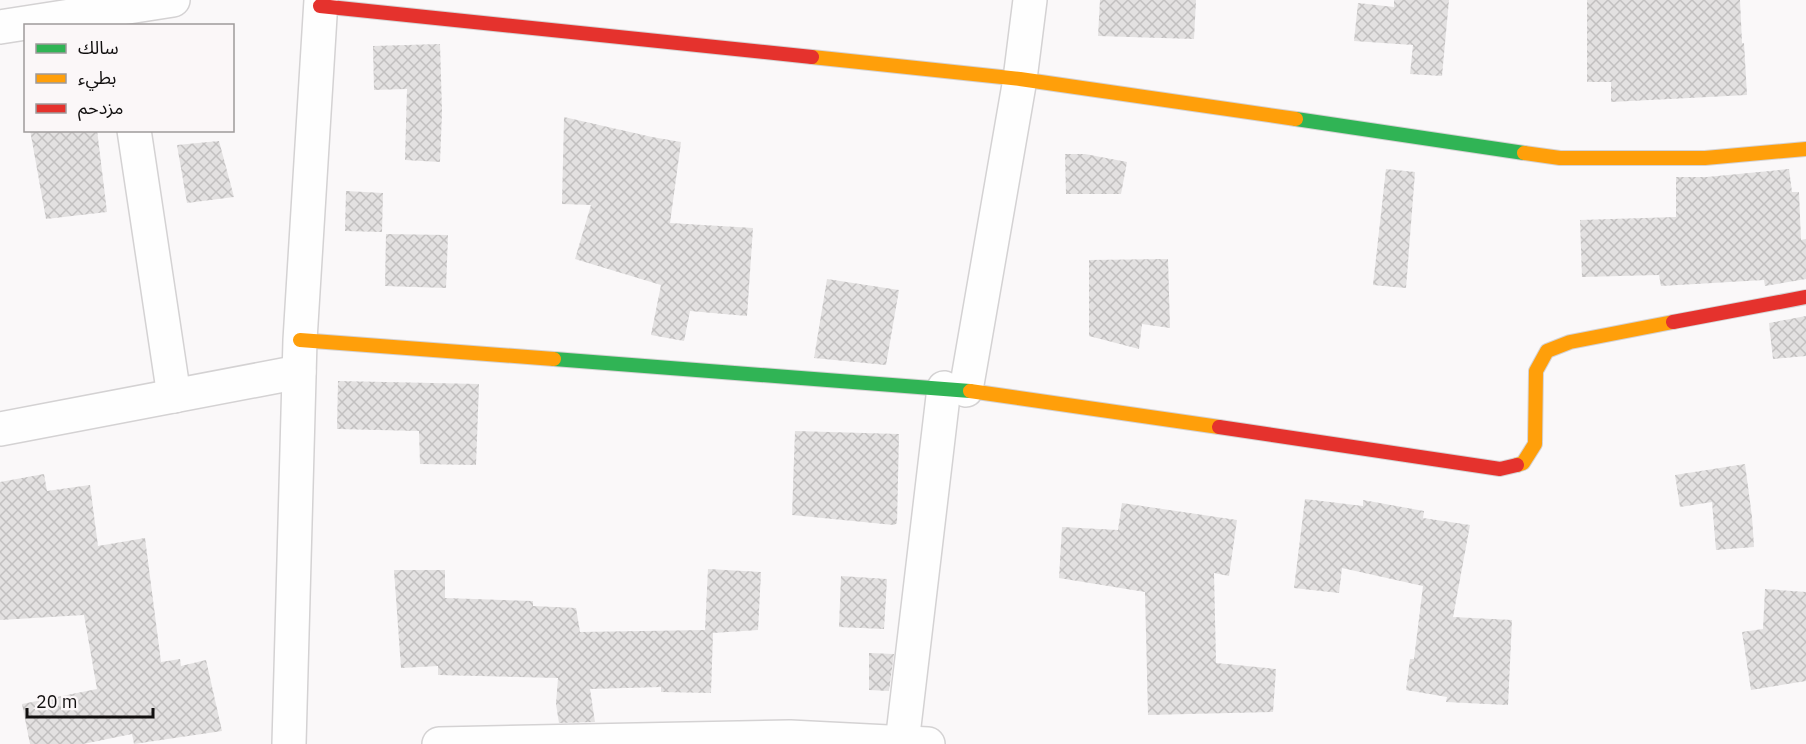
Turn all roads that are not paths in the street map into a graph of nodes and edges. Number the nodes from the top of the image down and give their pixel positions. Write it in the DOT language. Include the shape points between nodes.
graph roads {
  1 [pos="172,0"];
  2 [pos="1030,0"];
  3 [pos="321,3"];
  4 [pos="117,17"];
  5 [pos="35,24"];
  6 [pos="24,25"];
  7 [pos="0,27"];
  8 [pos="1020,79"];
  9 [pos="134,132"];
  10 [pos="1806,149"];
  11 [pos="1806,297"];
  12 [pos="299,356"];
  13 [pos="955,389"];
  14 [pos="174,396"];
  15 [pos="0,429"];
  16 [pos="790,741"];
  17 [pos="915,743"];
  18 [pos="289,744"];
  19 [pos="439,744"];
  1 -- 4 [label="street"];
  2 -- 8 [label="street"];
  3 -- 8 [label="street"];
  3 -- 12 [label="street"];
  4 -- 5 [label="street"];
  6 -- 7 [label="street"];
  8 -- 10 [label="street" via="1560,158 1705,158"];
  8 -- 13 [label="street"];
  9 -- 14 [label="street"];
  11 -- 13 [label="street" via="1570,342 1547,351 1536,371 1535,444 1523,463 1500,469"];
  12 -- 13 [label="street"];
  12 -- 14 [label="street"];
  12 -- 18 [label="street"];
  13 -- 17 [label="street"];
  14 -- 15 [label="street"];
  16 -- 17 [label="street"];
  16 -- 19 [label="street"];
}
